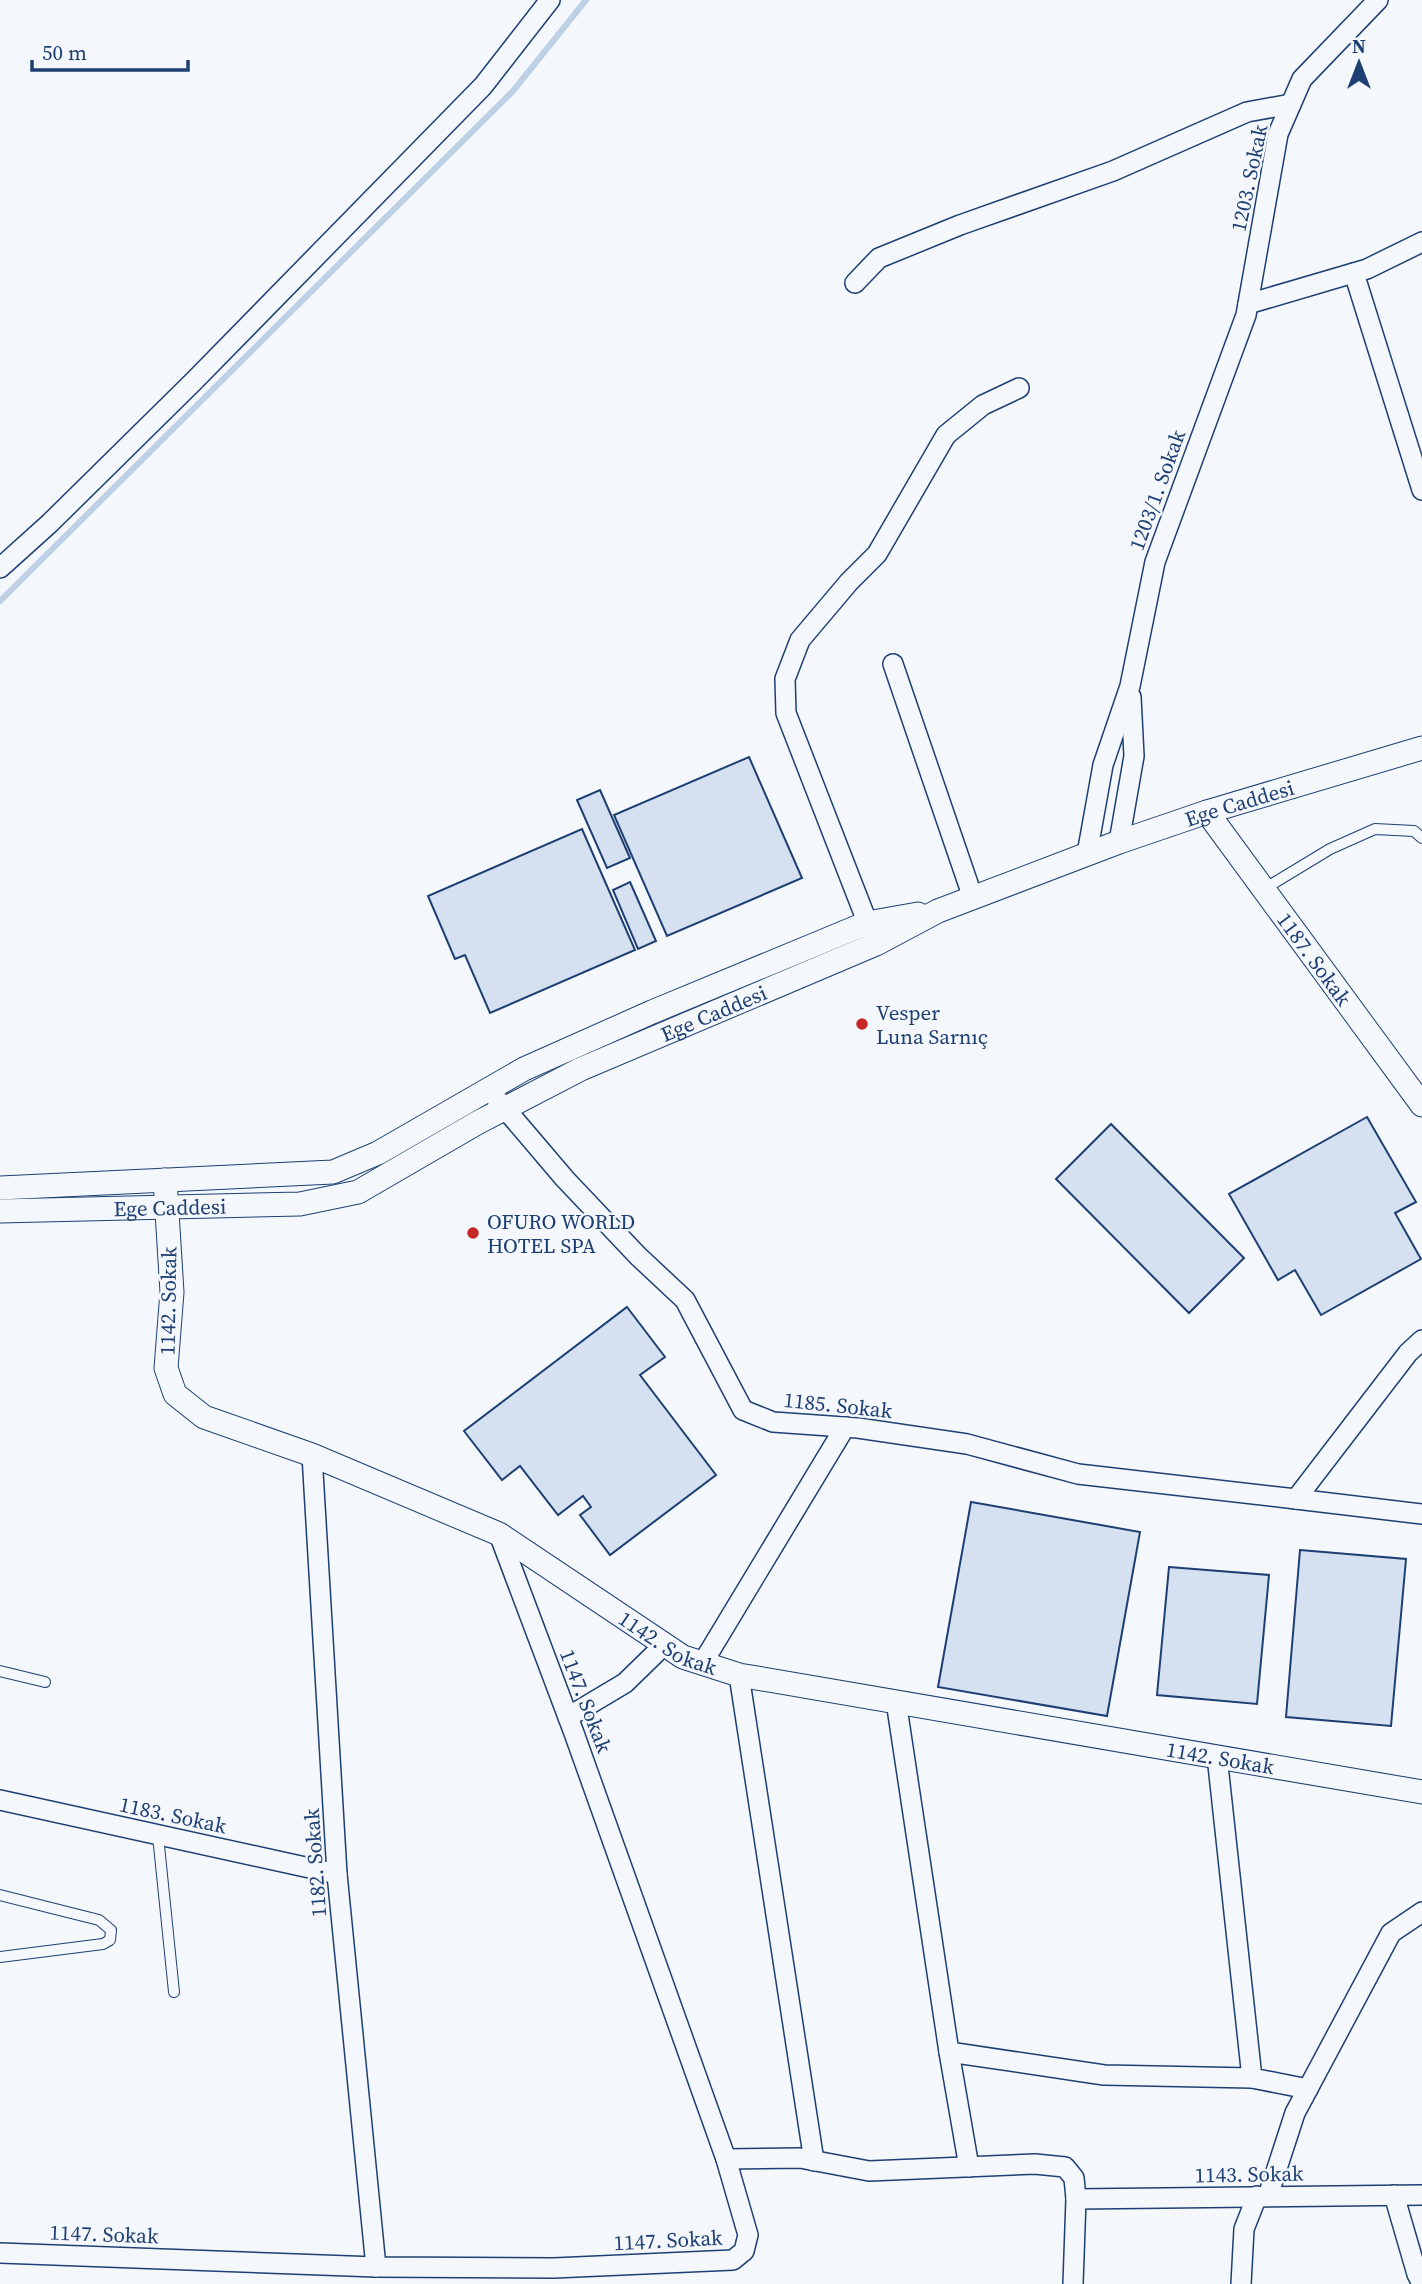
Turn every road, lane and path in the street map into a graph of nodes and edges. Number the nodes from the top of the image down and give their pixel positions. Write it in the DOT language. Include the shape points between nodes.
graph roads {
  1 [pos="550,0"];
  2 [pos="1378,0"];
  3 [pos="1291,104"];
  4 [pos="1422,242"];
  5 [pos="1354,273"];
  6 [pos="855,283"];
  7 [pos="1247,310"];
  8 [pos="1019,388"];
  9 [pos="1422,490"];
  10 [pos="0,568"];
  11 [pos="892,664"];
  12 [pos="1130,686"];
  13 [pos="1422,748"];
  14 [pos="1207,812"];
  15 [pos="1422,838"];
  16 [pos="1119,842"];
  17 [pos="1087,854"];
  18 [pos="1264,889"];
  19 [pos="973,898"];
  20 [pos="938,911"];
  21 [pos="867,923"];
  22 [pos="876,944"];
  23 [pos="488,1089"];
  24 [pos="1422,1105"];
  25 [pos="505,1108"];
  26 [pos="165,1180"];
  27 [pos="0,1188"];
  28 [pos="167,1207"];
  29 [pos="0,1211"];
  30 [pos="1422,1340"];
  31 [pos="845,1427"];
  32 [pos="312,1455"];
  33 [pos="1296,1499"];
  34 [pos="1422,1514"];
  35 [pos="499,1534"];
  36 [pos="664,1645"];
  37 [pos="702,1664"];
  38 [pos="0,1671"];
  39 [pos="739,1675"];
  40 [pos="45,1682"];
  41 [pos="896,1701"];
  42 [pos="568,1717"];
  43 [pos="1217,1756"];
  44 [pos="1422,1792"];
  45 [pos="0,1800"];
  46 [pos="158,1836"];
  47 [pos="337,1874"];
  48 [pos="0,1895"];
  49 [pos="1422,1912"];
  50 [pos="0,1957"];
  51 [pos="174,1992"];
  52 [pos="949,2052"];
  53 [pos="1252,2078"];
  54 [pos="1308,2089"];
  55 [pos="726,2159"];
  56 [pos="814,2161"];
  57 [pos="969,2167"];
  58 [pos="1394,2195"];
  59 [pos="1422,2195"];
  60 [pos="1263,2196"];
  61 [pos="1076,2199"];
  62 [pos="0,2253"];
  63 [pos="376,2267"];
  64 [pos="554,2276"];
  65 [pos="1073,2284"];
  66 [pos="1241,2284"];
  67 [pos="1422,2284"];
  1 -- 10 [label="street" via="483,86 194,381"];
  2 -- 3 [label="street, 1203. Sokak" via="1302,79"];
  3 -- 6 [label="street" via="1247,112 1113,171 879,257"];
  3 -- 7 [label="street, 1203. Sokak" via="1278,134"];
  4 -- 5 [label="street"];
  5 -- 7 [label="street"];
  5 -- 9 [label="street"];
  7 -- 12 [label="street, 1203/1. Sokak" via="1155,562"];
  8 -- 21 [label="street" via="984,405 946,435 877,554 800,640 785,679 786,713"];
  11 -- 19 [label="street"];
  12 -- 16 [label="street, 1203/1. Sokak" via="1134,756"];
  12 -- 17 [label="street, 1203/1. Sokak" via="1103,765"];
  13 -- 14 [label="street, Ege Caddesi"];
  14 -- 16 [label="street, Ege Caddesi"];
  14 -- 18 [label="street, 1187. Sokak"];
  15 -- 18 [label="lane" via="1414,831 1375,829 1330,849"];
  16 -- 17 [label="street, Ege Caddesi"];
  17 -- 19 [label="street, Ege Caddesi"];
  18 -- 24 [label="street, 1187. Sokak"];
  19 -- 20 [label="street, Ege Caddesi"];
  20 -- 21 [label="street"];
  20 -- 22 [label="street, Ege Caddesi"];
  21 -- 22 [label="street"];
  21 -- 23 [label="street" via="653,1012"];
  22 -- 25 [label="street, Ege Caddesi" via="581,1069"];
  23 -- 25 [label="street, 1185. Sokak"];
  23 -- 26 [label="street" via="378,1153 333,1172"];
  25 -- 28 [label="street, Ege Caddesi" via="358,1192 299,1204"];
  25 -- 31 [label="street, 1185. Sokak" via="565,1179 685,1300 743,1409 773,1422"];
  26 -- 27 [label="street"];
  26 -- 28 [label="street, 1142. Sokak"];
  28 -- 29 [label="street, Ege Caddesi"];
  28 -- 32 [label="street, 1142. Sokak" via="172,1292 166,1368 175,1394 204,1417"];
  30 -- 33 [label="street"];
  31 -- 33 [label="street, 1185. Sokak" via="967,1444 1078,1474"];
  31 -- 37 [label="street"];
  32 -- 35 [label="street, 1142. Sokak"];
  32 -- 47 [label="street, 1182. Sokak"];
  33 -- 34 [label="street, 1185. Sokak"];
  35 -- 36 [label="street, 1142. Sokak"];
  35 -- 42 [label="street, 1147. Sokak"];
  36 -- 37 [label="street, 1142. Sokak"];
  36 -- 42 [label="street" via="625,1683"];
  37 -- 39 [label="street, 1142. Sokak"];
  38 -- 40 [label="lane"];
  39 -- 41 [label="street, 1142. Sokak"];
  39 -- 56 [label="street"];
  41 -- 43 [label="street, 1142. Sokak"];
  41 -- 52 [label="street"];
  42 -- 55 [label="street, 1147. Sokak"];
  43 -- 44 [label="street, 1142. Sokak"];
  43 -- 53 [label="street"];
  45 -- 46 [label="street, 1183. Sokak"];
  46 -- 47 [label="street, 1183. Sokak"];
  46 -- 51 [label="lane"];
  47 -- 63 [label="street, 1182. Sokak"];
  48 -- 50 [label="lane" via="99,1920 111,1930 110,1940 103,1944"];
  49 -- 54 [label="street" via="1391,1933"];
  52 -- 53 [label="street" via="1104,2075"];
  52 -- 57 [label="street"];
  53 -- 54 [label="street"];
  54 -- 60 [label="street"];
  55 -- 56 [label="street"];
  55 -- 64 [label="street, 1147. Sokak" via="748,2235 744,2251 733,2260"];
  56 -- 57 [label="street" via="869,2171"];
  57 -- 61 [label="street" via="1066,2167 1074,2178"];
  58 -- 59 [label="street, 1143. Sokak"];
  58 -- 60 [label="street, 1143. Sokak"];
  58 -- 67 [label="street"];
  60 -- 61 [label="street, 1143. Sokak"];
  60 -- 66 [label="street" via="1244,2229"];
  61 -- 65 [label="street"];
  62 -- 63 [label="street, 1147. Sokak"];
  63 -- 64 [label="street, 1147. Sokak"];
}
